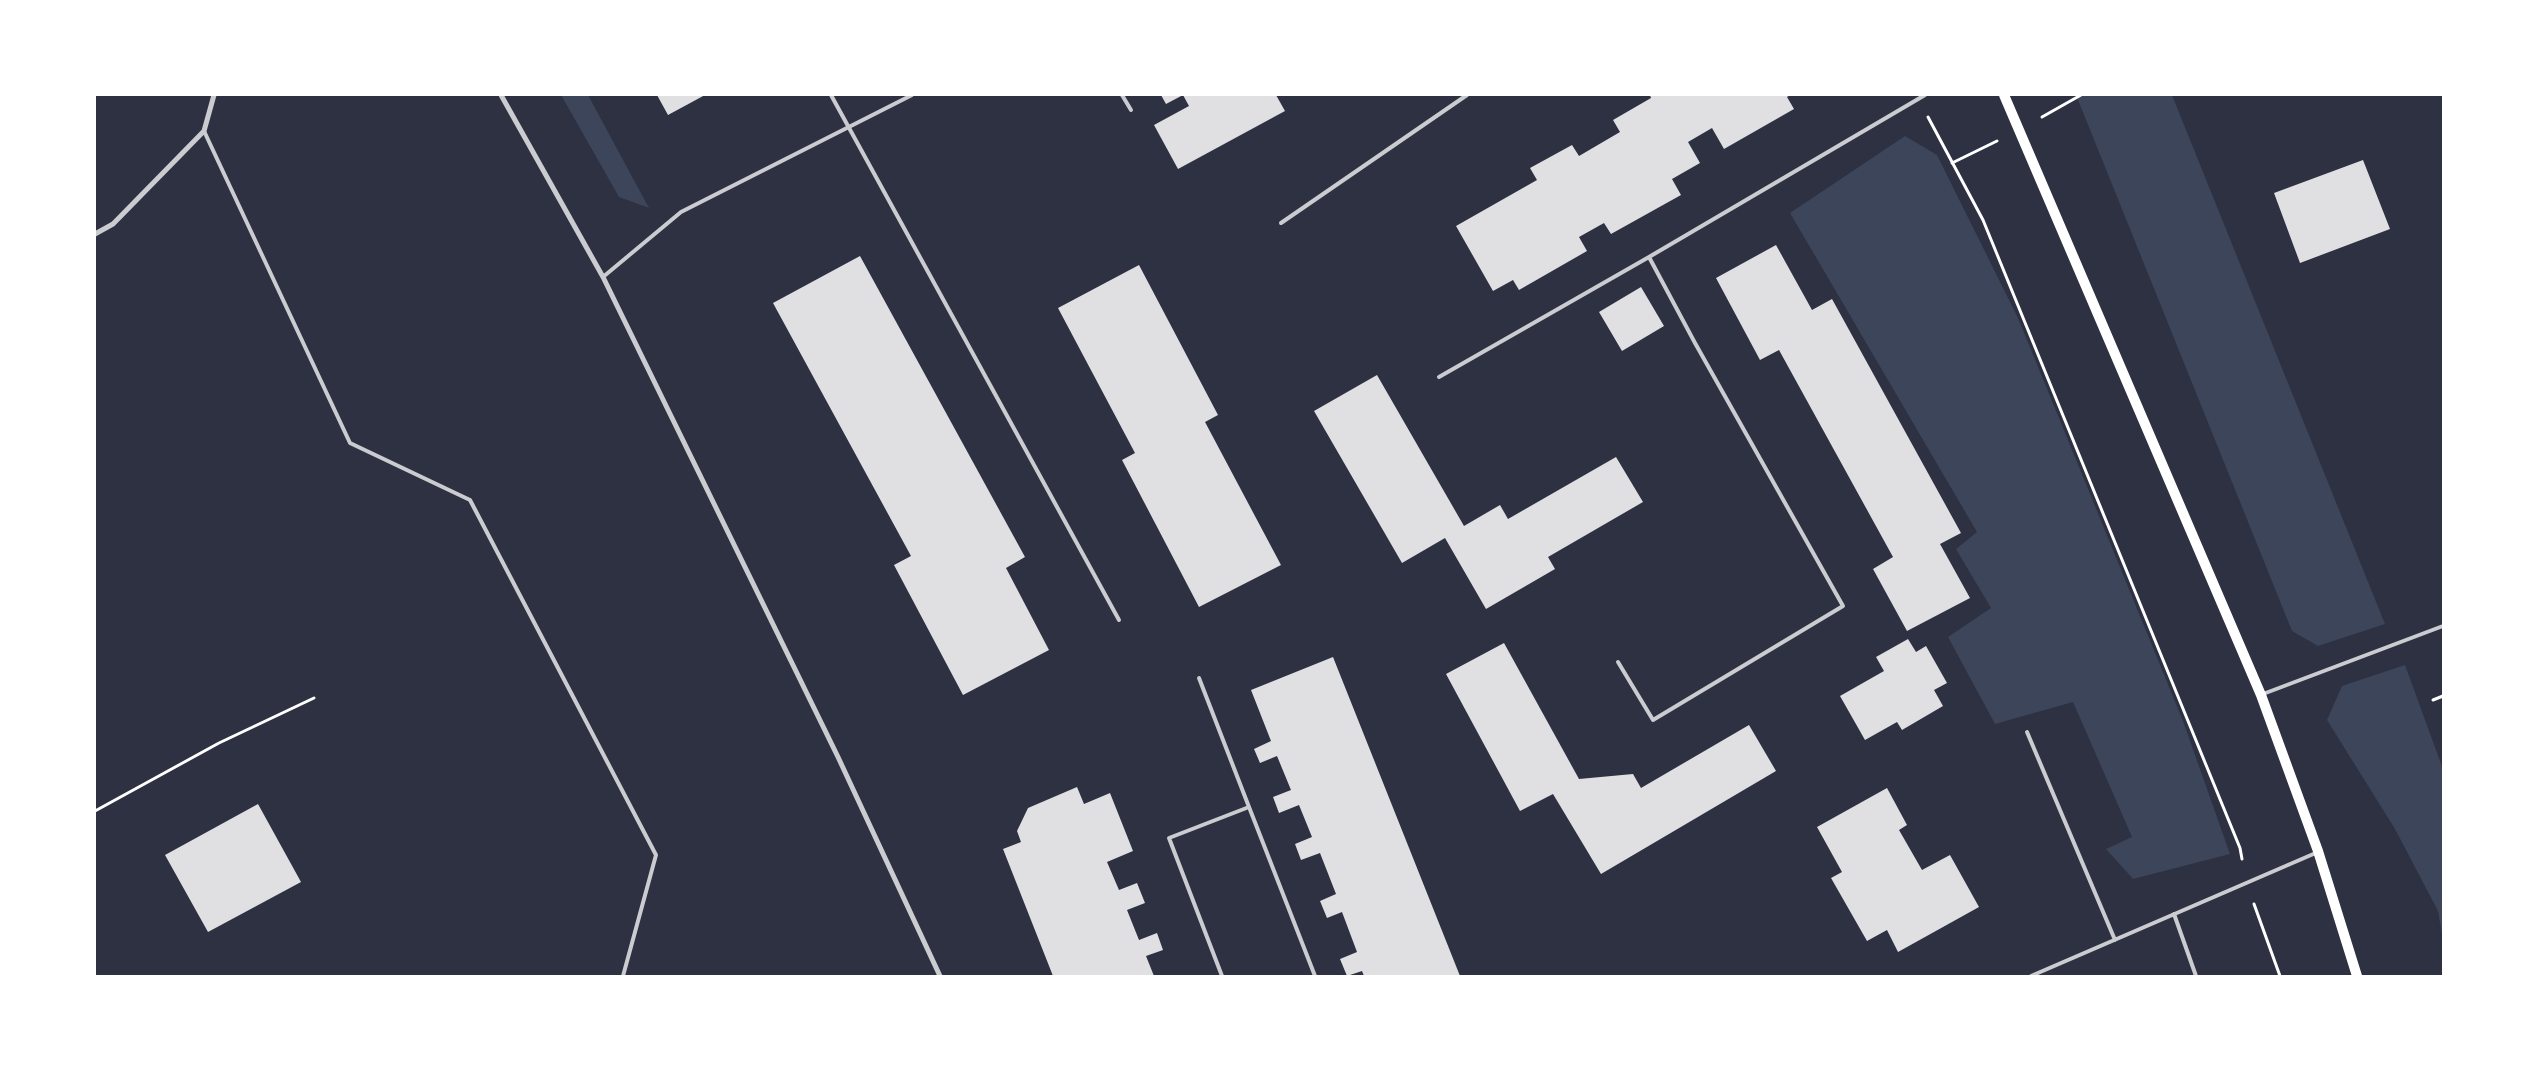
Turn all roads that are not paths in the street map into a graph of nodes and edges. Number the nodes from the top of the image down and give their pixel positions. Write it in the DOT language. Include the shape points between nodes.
graph roads {
  1 [pos="214,95"];
  2 [pos="501,95"];
  3 [pos="831,95"];
  4 [pos="912,95"];
  5 [pos="1122,95"];
  6 [pos="1467,95"];
  7 [pos="1925,95"];
  8 [pos="2004,95"];
  9 [pos="1131,110"];
  10 [pos="848,129"];
  11 [pos="204,131"];
  12 [pos="1281,223"];
  13 [pos="95,234"];
  14 [pos="1649,257"];
  15 [pos="603,277"];
  16 [pos="1439,377"];
  17 [pos="1119,620"];
  18 [pos="2443,626"];
  19 [pos="1618,662"];
  20 [pos="1199,678"];
  21 [pos="2261,695"];
  22 [pos="2027,732"];
  23 [pos="1249,807"];
  24 [pos="2318,851"];
  25 [pos="2174,914"];
  26 [pos="2116,940"];
  27 [pos="623,976"];
  28 [pos="940,976"];
  29 [pos="1222,976"];
  30 [pos="1315,976"];
  31 [pos="2030,976"];
  32 [pos="2196,976"];
  33 [pos="2357,976"];
  1 -- 11 [label="street"];
  2 -- 15 [label="street"];
  3 -- 10 [label="lane"];
  4 -- 10 [label="lane"];
  5 -- 9 [label="lane"];
  6 -- 12 [label="lane"];
  7 -- 14 [label="lane"];
  8 -- 21 [label="main road"];
  10 -- 15 [label="lane" via="681,212"];
  10 -- 17 [label="lane"];
  11 -- 13 [label="street" via="113,224"];
  11 -- 27 [label="lane" via="350,443 470,500 656,855"];
  14 -- 16 [label="lane"];
  14 -- 19 [label="lane" via="1843,606 1653,720"];
  15 -- 28 [label="street" via="838,757"];
  18 -- 21 [label="lane"];
  20 -- 23 [label="lane"];
  21 -- 24 [label="main road"];
  22 -- 26 [label="lane"];
  23 -- 29 [label="lane" via="1168,838"];
  23 -- 30 [label="lane"];
  24 -- 25 [label="lane"];
  24 -- 33 [label="main road"];
  25 -- 26 [label="lane"];
  25 -- 32 [label="lane"];
  26 -- 31 [label="lane"];
}
